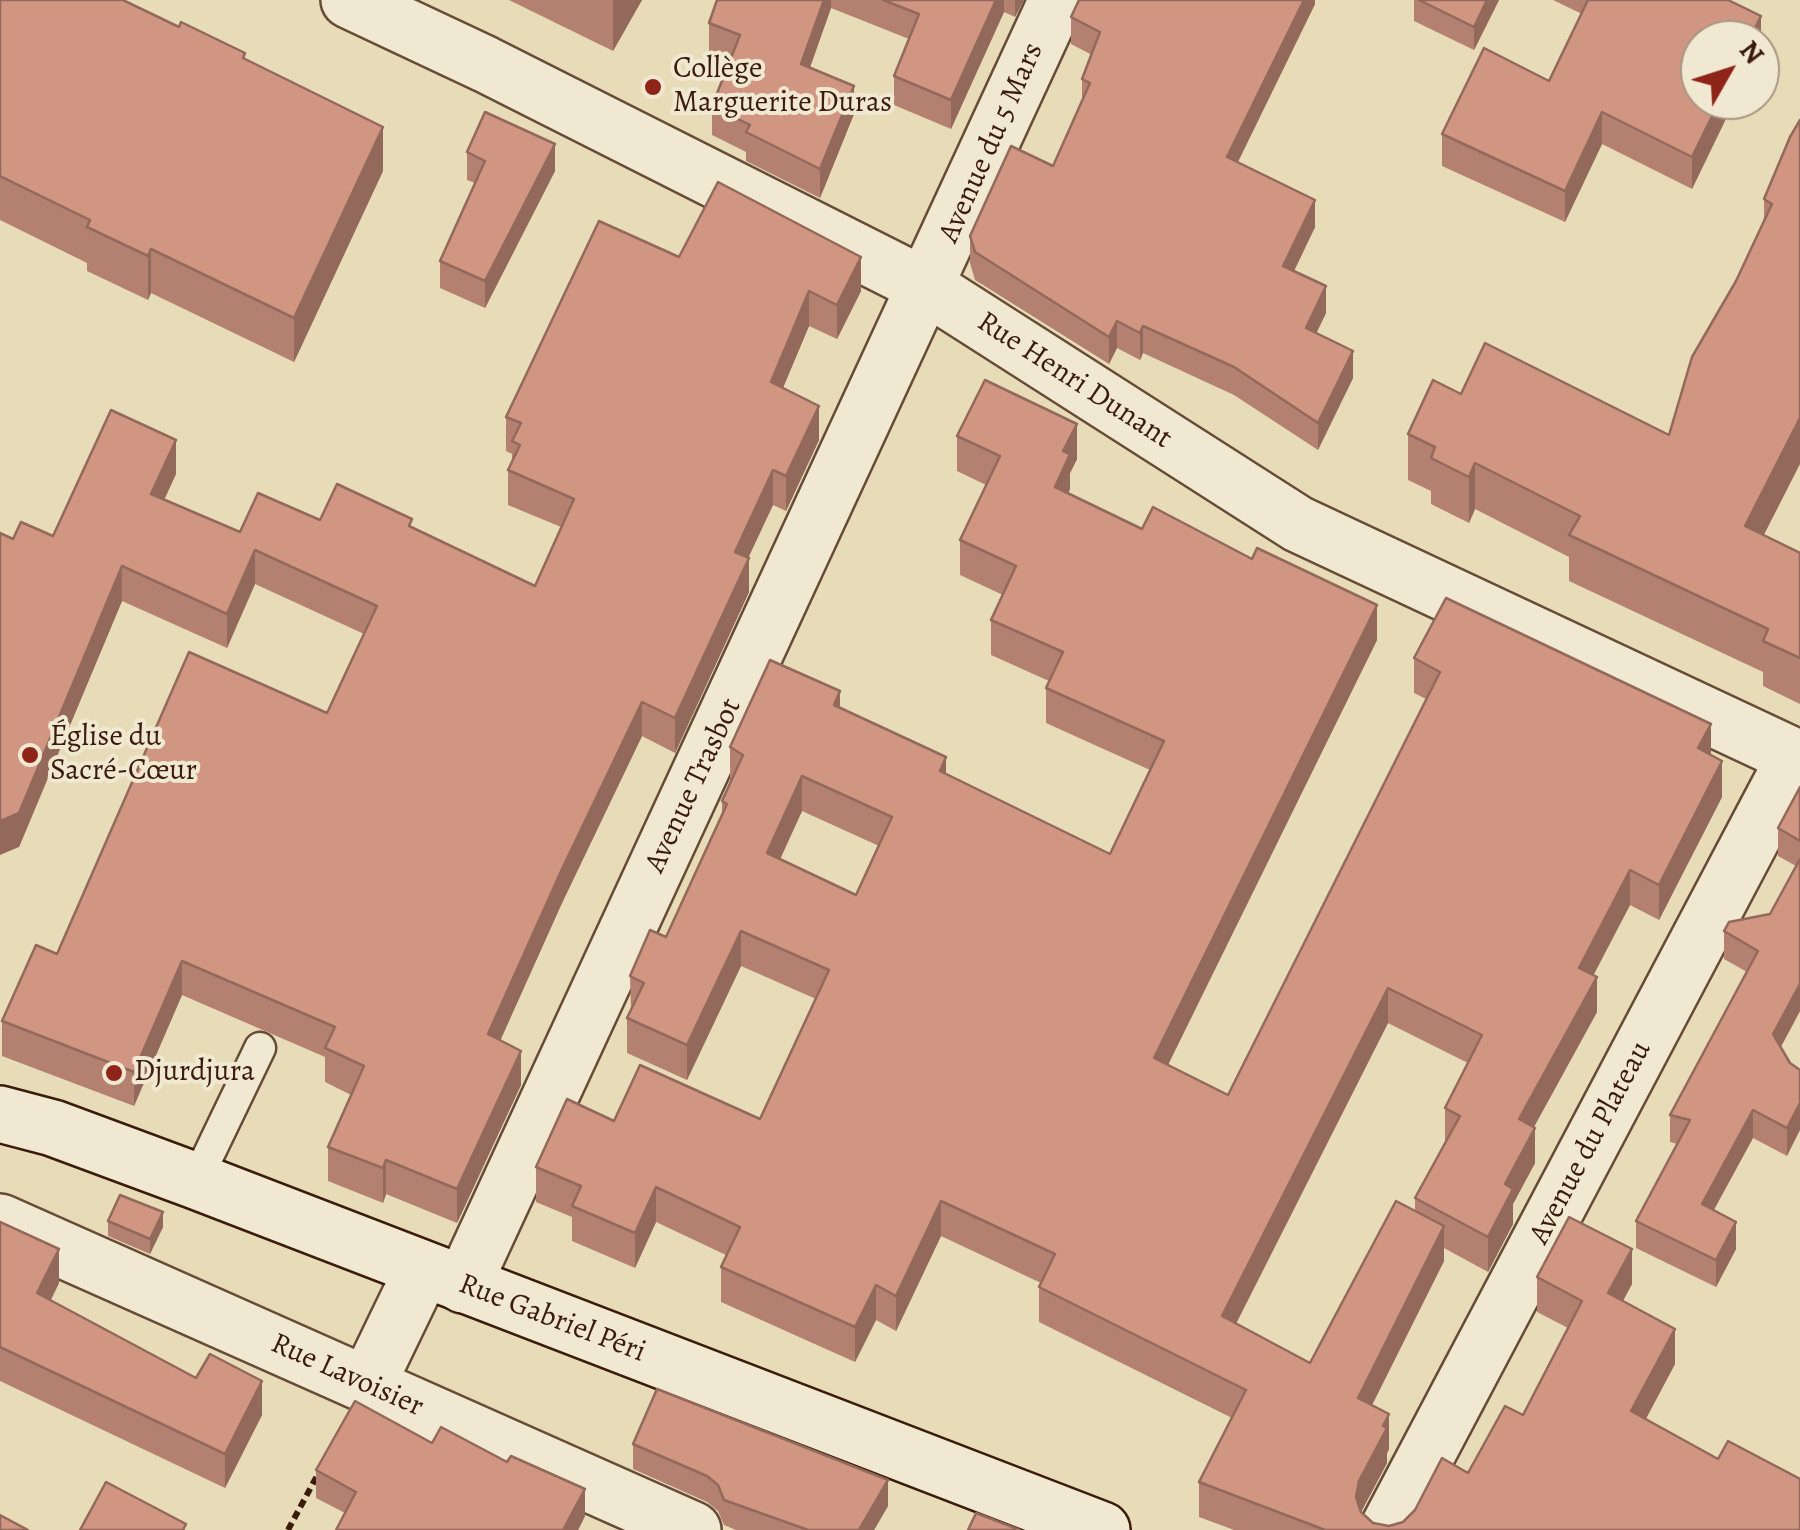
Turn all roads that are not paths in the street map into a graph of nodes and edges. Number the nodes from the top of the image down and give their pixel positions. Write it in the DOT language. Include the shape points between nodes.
graph roads {
  1 [pos="349,0"];
  2 [pos="1056,0"];
  3 [pos="927,287"];
  4 [pos="1798,758"];
  5 [pos="260,1048"];
  6 [pos="0,1114"];
  7 [pos="196,1181"];
  8 [pos="0,1222"];
  9 [pos="443,1277"];
  10 [pos="367,1385"];
  11 [pos="693,1530"];
  12 [pos="1102,1530"];
  13 [pos="1387,1530"];
  1 -- 3 [label="street, Rue Henri Dunant"];
  2 -- 3 [label="street, Avenue du 5 Mars"];
  3 -- 4 [label="street, Rue Henri Dunant" via="1298,524"];
  3 -- 9 [label="street, Avenue Trasbot"];
  4 -- 13 [label="street, Avenue du Plateau"];
  5 -- 7 [label="lane"];
  6 -- 7 [label="street, Rue Gabriel Péri"];
  7 -- 9 [label="street, Rue Gabriel Péri"];
  8 -- 10 [label="street, Rue Lavoisier"];
  9 -- 10 [label="street, Avenue Trasbot"];
  9 -- 12 [label="street, Rue Gabriel Péri"];
  10 -- 11 [label="street, Rue Lavoisier"];
}
